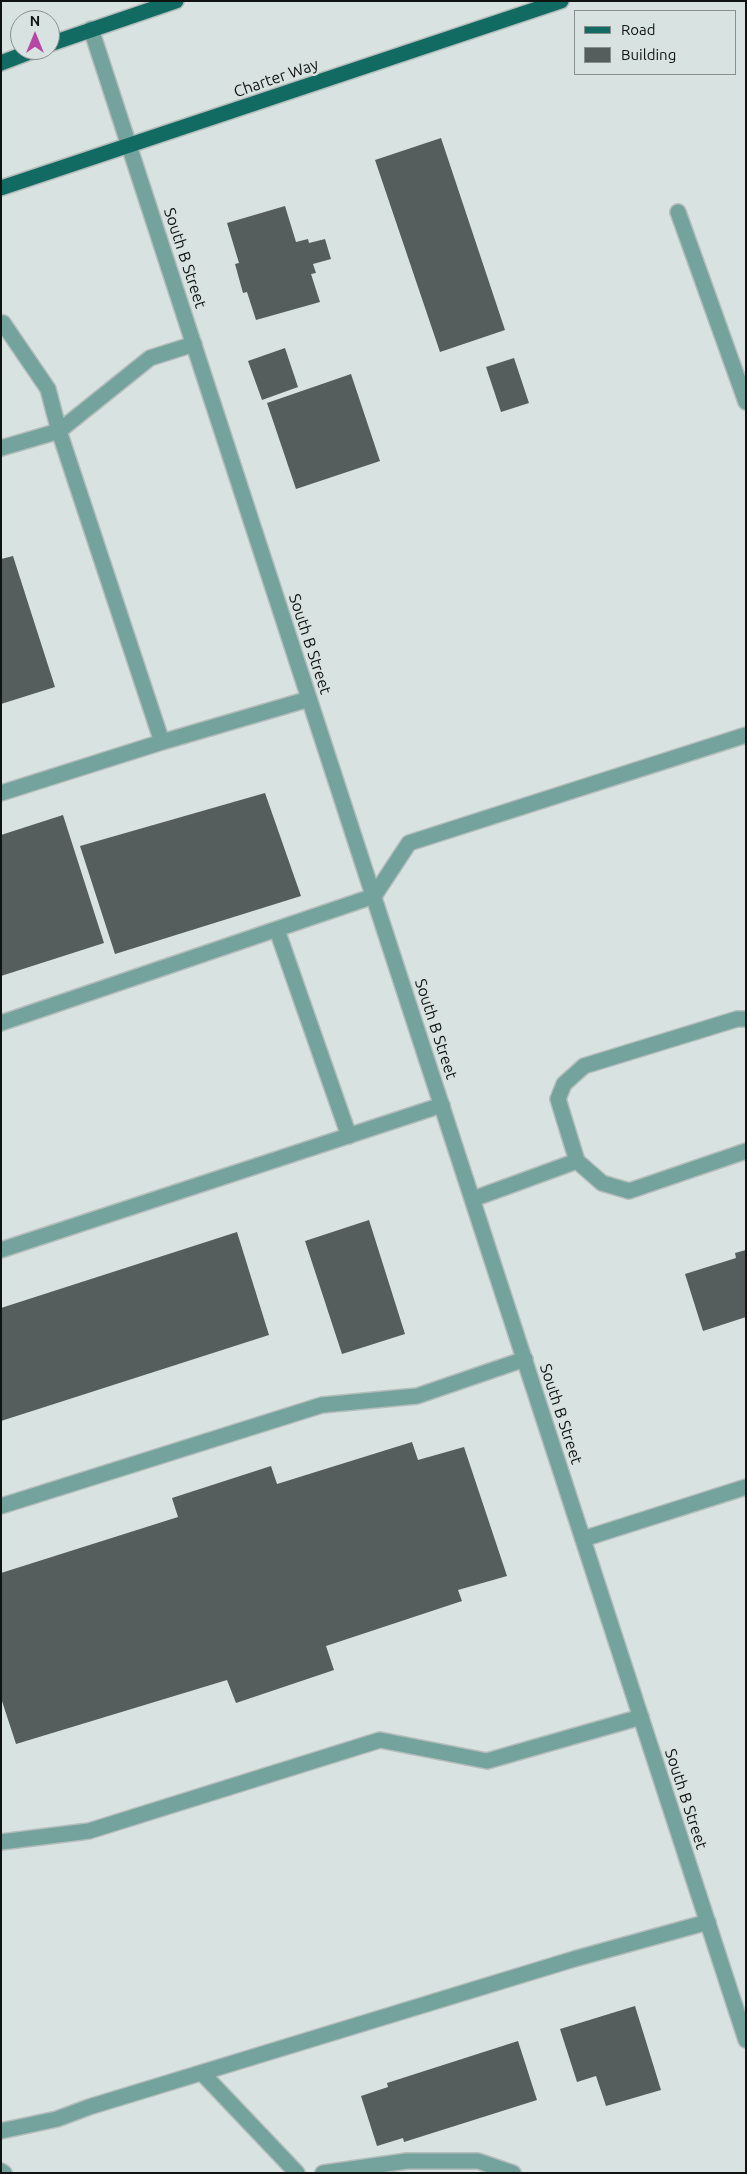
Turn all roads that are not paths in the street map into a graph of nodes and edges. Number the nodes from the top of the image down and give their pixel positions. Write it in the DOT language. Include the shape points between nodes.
graph roads {
  1 [pos="176,1"];
  2 [pos="561,1"];
  3 [pos="91,29"];
  4 [pos="60,40"];
  5 [pos="130,146"];
  6 [pos="1,188"];
  7 [pos="678,212"];
  8 [pos="1,323"];
  9 [pos="194,344"];
  10 [pos="746,402"];
  11 [pos="58,430"];
  12 [pos="1,448"];
  13 [pos="310,699"];
  14 [pos="746,735"];
  15 [pos="162,742"];
  16 [pos="1,793"];
  17 [pos="374,896"];
  18 [pos="277,930"];
  19 [pos="746,1019"];
  20 [pos="1,1023"];
  21 [pos="442,1105"];
  22 [pos="350,1136"];
  23 [pos="746,1151"];
  24 [pos="577,1161"];
  25 [pos="473,1199"];
  26 [pos="1,1250"];
  27 [pos="525,1359"];
  28 [pos="746,1487"];
  29 [pos="1,1506"];
  30 [pos="583,1539"];
  31 [pos="641,1717"];
  32 [pos="1,1842"];
  33 [pos="708,1922"];
  34 [pos="746,2040"];
  35 [pos="202,2072"];
  36 [pos="1,2131"];
  37 [pos="297,2173"];
  38 [pos="323,2173"];
  39 [pos="513,2173"];
  1 -- 3 [label="main road"];
  2 -- 5 [label="main road, Charter Way"];
  3 -- 4 [label="main road"];
  3 -- 5 [label="street, South B Street"];
  5 -- 6 [label="main road, Charter Way"];
  5 -- 9 [label="street, South B Street"];
  7 -- 10 [label="street"];
  8 -- 11 [label="street" via="48,388"];
  9 -- 11 [label="street" via="150,358"];
  9 -- 13 [label="street, South B Street"];
  11 -- 12 [label="street"];
  11 -- 15 [label="street"];
  13 -- 15 [label="street"];
  13 -- 17 [label="street, South B Street"];
  14 -- 17 [label="street" via="409,843"];
  15 -- 16 [label="street"];
  17 -- 18 [label="street"];
  17 -- 21 [label="street, South B Street"];
  18 -- 20 [label="street"];
  18 -- 22 [label="street"];
  19 -- 24 [label="street" via="737,1019 584,1066 564,1084 558,1099"];
  21 -- 22 [label="street"];
  21 -- 25 [label="street, South B Street"];
  22 -- 26 [label="street"];
  23 -- 24 [label="street" via="629,1191 602,1183"];
  24 -- 25 [label="street"];
  25 -- 27 [label="street, South B Street"];
  27 -- 29 [label="street" via="417,1396 322,1405"];
  27 -- 30 [label="street, South B Street"];
  28 -- 30 [label="street"];
  30 -- 31 [label="street, South B Street"];
  31 -- 32 [label="street" via="487,1761 380,1740 89,1830"];
  31 -- 33 [label="street, South B Street"];
  33 -- 34 [label="street, South B Street"];
  33 -- 35 [label="street" via="574,1959"];
  35 -- 36 [label="street" via="57,2119"];
  35 -- 37 [label="street"];
  38 -- 39 [label="street" via="407,2161 478,2161"];
}
